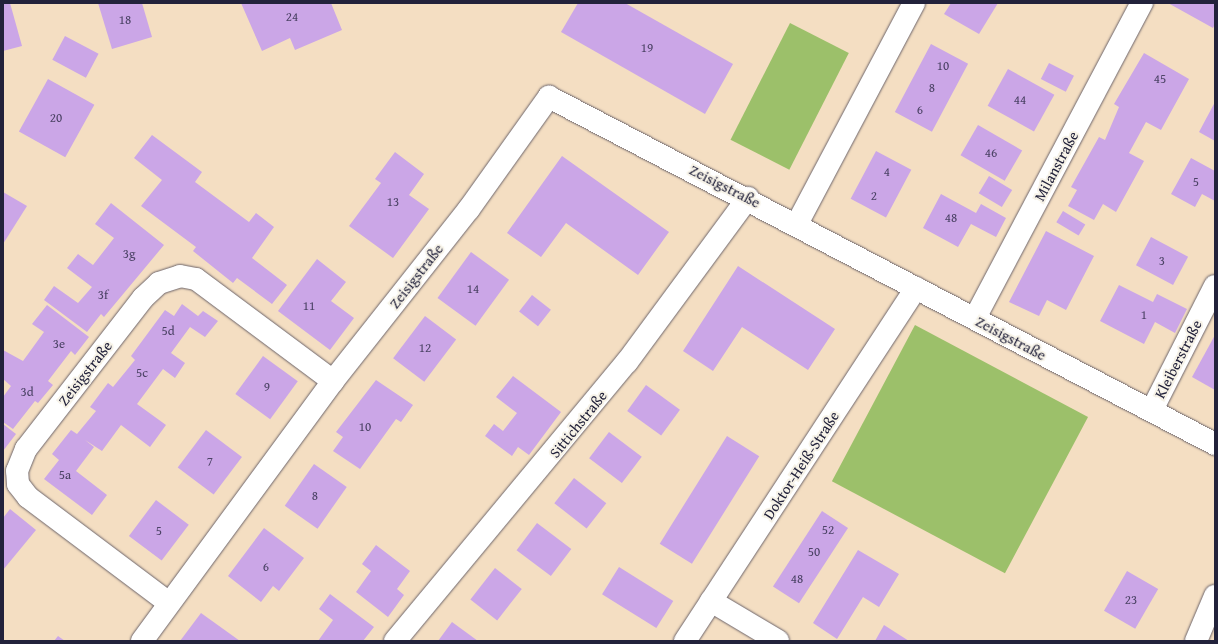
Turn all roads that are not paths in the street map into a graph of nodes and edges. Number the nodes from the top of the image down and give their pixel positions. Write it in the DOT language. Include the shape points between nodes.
graph roads {
  1 [pos="914,3"];
  2 [pos="1135,7"];
  3 [pos="748,198"];
  4 [pos="797,224"];
  5 [pos="1215,286"];
  6 [pos="916,288"];
  7 [pos="975,318"];
  8 [pos="333,381"];
  9 [pos="1152,410"];
  10 [pos="1215,444"];
  11 [pos="1215,596"];
  12 [pos="711,601"];
  13 [pos="169,603"];
  14 [pos="142,641"];
  15 [pos="395,641"];
  16 [pos="685,641"];
  17 [pos="778,641"];
  18 [pos="1196,641"];
  1 -- 4 [label="street"];
  2 -- 7 [label="street, Milanstraße"];
  3 -- 4 [label="street, Zeisigstraße"];
  3 -- 8 [label="street, Zeisigstraße" via="549,97 469,209"];
  3 -- 15 [label="street, Sittichstraße" via="627,362"];
  4 -- 6 [label="street, Zeisigstraße"];
  5 -- 9 [label="street, Kleiberstraße"];
  6 -- 7 [label="street, Zeisigstraße"];
  6 -- 12 [label="street, Doktor-Heiß-Straße"];
  7 -- 9 [label="street, Zeisigstraße"];
  8 -- 13 [label="street, Zeisigstraße"];
  8 -- 13 [label="street, Zeisigstraße" via="196,279 180,276 159,283 143,298 26,449 17,471 18,484 28,497"];
  9 -- 10 [label="street, Zeisigstraße"];
  11 -- 18 [label="street"];
  12 -- 16 [label="street, Doktor-Heiß-Straße"];
  12 -- 17 [label="street"];
  13 -- 14 [label="street, Zeisigstraße"];
}
